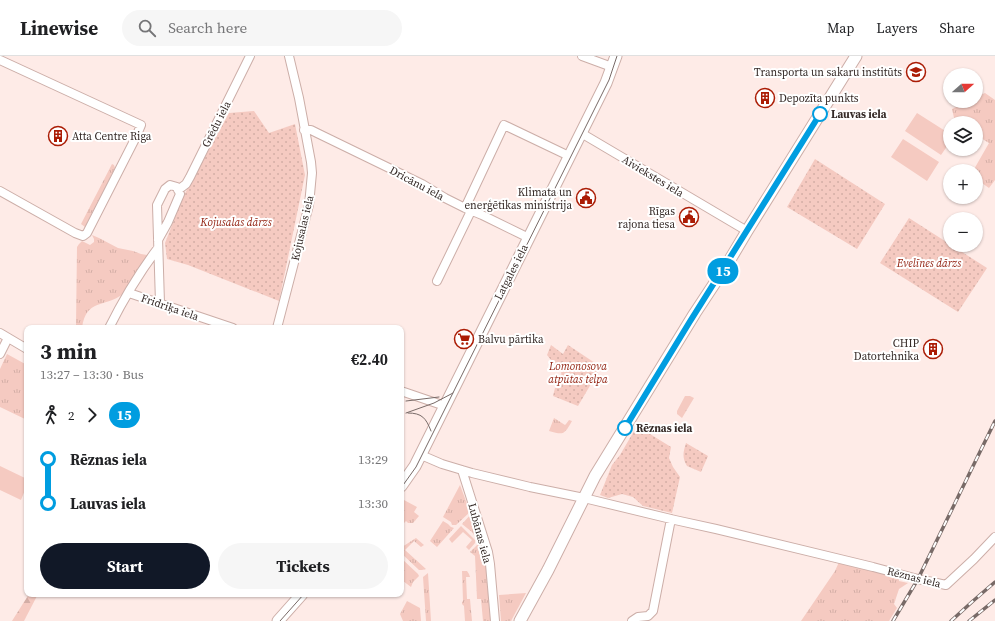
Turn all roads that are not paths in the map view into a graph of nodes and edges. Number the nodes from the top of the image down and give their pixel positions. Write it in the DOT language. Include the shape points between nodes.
graph roads {
  1 [pos="250,56"];
  2 [pos="289,56"];
  3 [pos="582,56"];
  4 [pos="616,56"];
  5 [pos="856,56"];
  6 [pos="0,60"];
  7 [pos="612,67"];
  8 [pos="304,130"];
  9 [pos="581,133"];
  10 [pos="569,156"];
  11 [pos="178,190"];
  12 [pos="0,191"];
  13 [pos="468,209"];
  14 [pos="746,231"];
  15 [pos="529,238"];
  16 [pos="158,240"];
  17 [pos="158,248"];
  18 [pos="437,281"];
  19 [pos="129,293"];
  20 [pos="160,303"];
  21 [pos="111,325"];
  22 [pos="224,325"];
  23 [pos="278,325"];
  24 [pos="0,333"];
  25 [pos="8,338"];
  26 [pos="24,347"];
  27 [pos="0,354"];
  28 [pos="404,392"];
  29 [pos="445,406"];
  30 [pos="421,455"];
  31 [pos="462,470"];
  32 [pos="404,482"];
  33 [pos="584,498"];
  34 [pos="671,519"];
  35 [pos="995,537"];
  36 [pos="299,597"];
  37 [pos="278,621"];
  38 [pos="495,621"];
  39 [pos="520,621"];
  40 [pos="632,621"];
  1 -- 11 [label="street, Grēdu iela" via="190,177"];
  2 -- 8 [label="street, Kojusalas iela"];
  3 -- 7 [label="street"];
  4 -- 7 [label="street, Latgales iela"];
  5 -- 14 [label="street"];
  6 -- 12 [label="street" via="141,125 86,235 75,233"];
  7 -- 9 [label="street, Latgales iela"];
  8 -- 13 [label="street, Dricānu iela" via="317,132"];
  8 -- 23 [label="street, Kojusalas iela" via="312,174 309,204"];
  9 -- 10 [label="street, Latgales iela"];
  9 -- 14 [label="street, Aiviekstes iela"];
  10 -- 13 [label="street" via="504,125"];
  10 -- 15 [label="street, Latgales iela"];
  11 -- 16 [label="street, Grēdu iela" via="180,194"];
  11 -- 16 [label="street, Grēdu iela" via="177,187 170,185 165,189 157,205"];
  13 -- 15 [label="street, Dricānu iela"];
  13 -- 18 [label="street"];
  14 -- 33 [label="street"];
  15 -- 29 [label="street, Latgales iela"];
  16 -- 17 [label="street, Grēdu iela"];
  17 -- 19 [label="street"];
  17 -- 20 [label="street, Grēdu iela"];
  19 -- 20 [label="street, Fridriķa iela"];
  19 -- 21 [label="street"];
  20 -- 22 [label="street, Fridriķa iela"];
  24 -- 25 [label="street"];
  25 -- 26 [label="street"];
  25 -- 27 [label="street"];
  28 -- 29 [label="street"];
  29 -- 30 [label="street, Latgales iela"];
  30 -- 31 [label="street, Rēznas iela"];
  30 -- 32 [label="street, Latgales iela"];
  31 -- 33 [label="street, Rēznas iela"];
  31 -- 38 [label="street, Lubānas iela" via="488,552"];
  33 -- 34 [label="street, Rēznas iela"];
  33 -- 39 [label="street"];
  34 -- 35 [label="street, Rēznas iela" via="946,585"];
  34 -- 40 [label="street" via="653,611 648,616 638,617"];
  36 -- 37 [label="street"];
}
